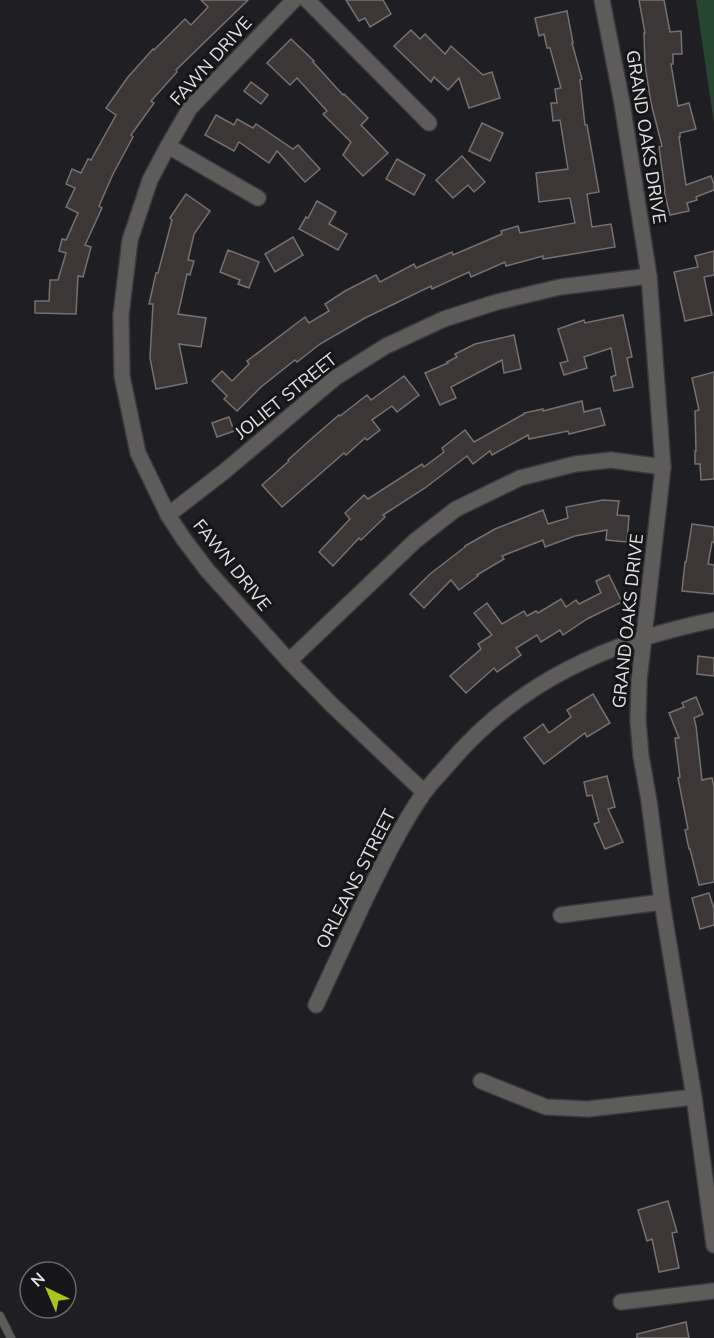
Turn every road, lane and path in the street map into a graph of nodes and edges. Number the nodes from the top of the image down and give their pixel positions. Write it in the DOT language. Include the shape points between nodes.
graph roads {
  1 [pos="294,0"];
  2 [pos="307,0"];
  3 [pos="602,0"];
  4 [pos="429,123"];
  5 [pos="168,146"];
  6 [pos="258,198"];
  7 [pos="649,276"];
  8 [pos="663,467"];
  9 [pos="168,514"];
  10 [pos="714,620"];
  11 [pos="644,637"];
  12 [pos="289,661"];
  13 [pos="424,792"];
  14 [pos="662,902"];
  15 [pos="561,915"];
  16 [pos="316,1005"];
  17 [pos="481,1081"];
  18 [pos="694,1097"];
  19 [pos="714,1245"];
  20 [pos="714,1291"];
  21 [pos="621,1302"];
  22 [pos="0,1316"];
  23 [pos="11,1338"];
  1 -- 5 [label="street, FAWN DRIVE" via="190,108"];
  2 -- 4 [label="street"];
  3 -- 7 [label="street, GRAND OAKS DRIVE"];
  5 -- 6 [label="street"];
  5 -- 9 [label="street, FAWN DRIVE" via="150,180 129,240 121,315 122,376 138,453"];
  7 -- 8 [label="street, GRAND OAKS DRIVE"];
  7 -- 9 [label="street, JOLIET STREET" via="560,288 497,303 444,320 386,346 334,378"];
  8 -- 11 [label="street, GRAND OAKS DRIVE"];
  8 -- 12 [label="street" via="611,460 574,464 520,478 456,509 415,541"];
  9 -- 12 [label="street, FAWN DRIVE" via="207,570"];
  10 -- 11 [label="street, ORLEANS STREET"];
  11 -- 13 [label="street, ORLEANS STREET" via="594,656 542,683 504,709 466,743"];
  11 -- 14 [label="street, GRAND OAKS DRIVE" via="638,721"];
  12 -- 13 [label="street, FAWN DRIVE"];
  13 -- 16 [label="street, ORLEANS STREET" via="389,850"];
  14 -- 15 [label="street"];
  14 -- 18 [label="street, GRAND OAKS DRIVE"];
  17 -- 18 [label="street" via="546,1107 588,1109"];
  18 -- 19 [label="street, GRAND OAKS DRIVE"];
  20 -- 21 [label="street"];
  22 -- 23 [label="lane"];
}
